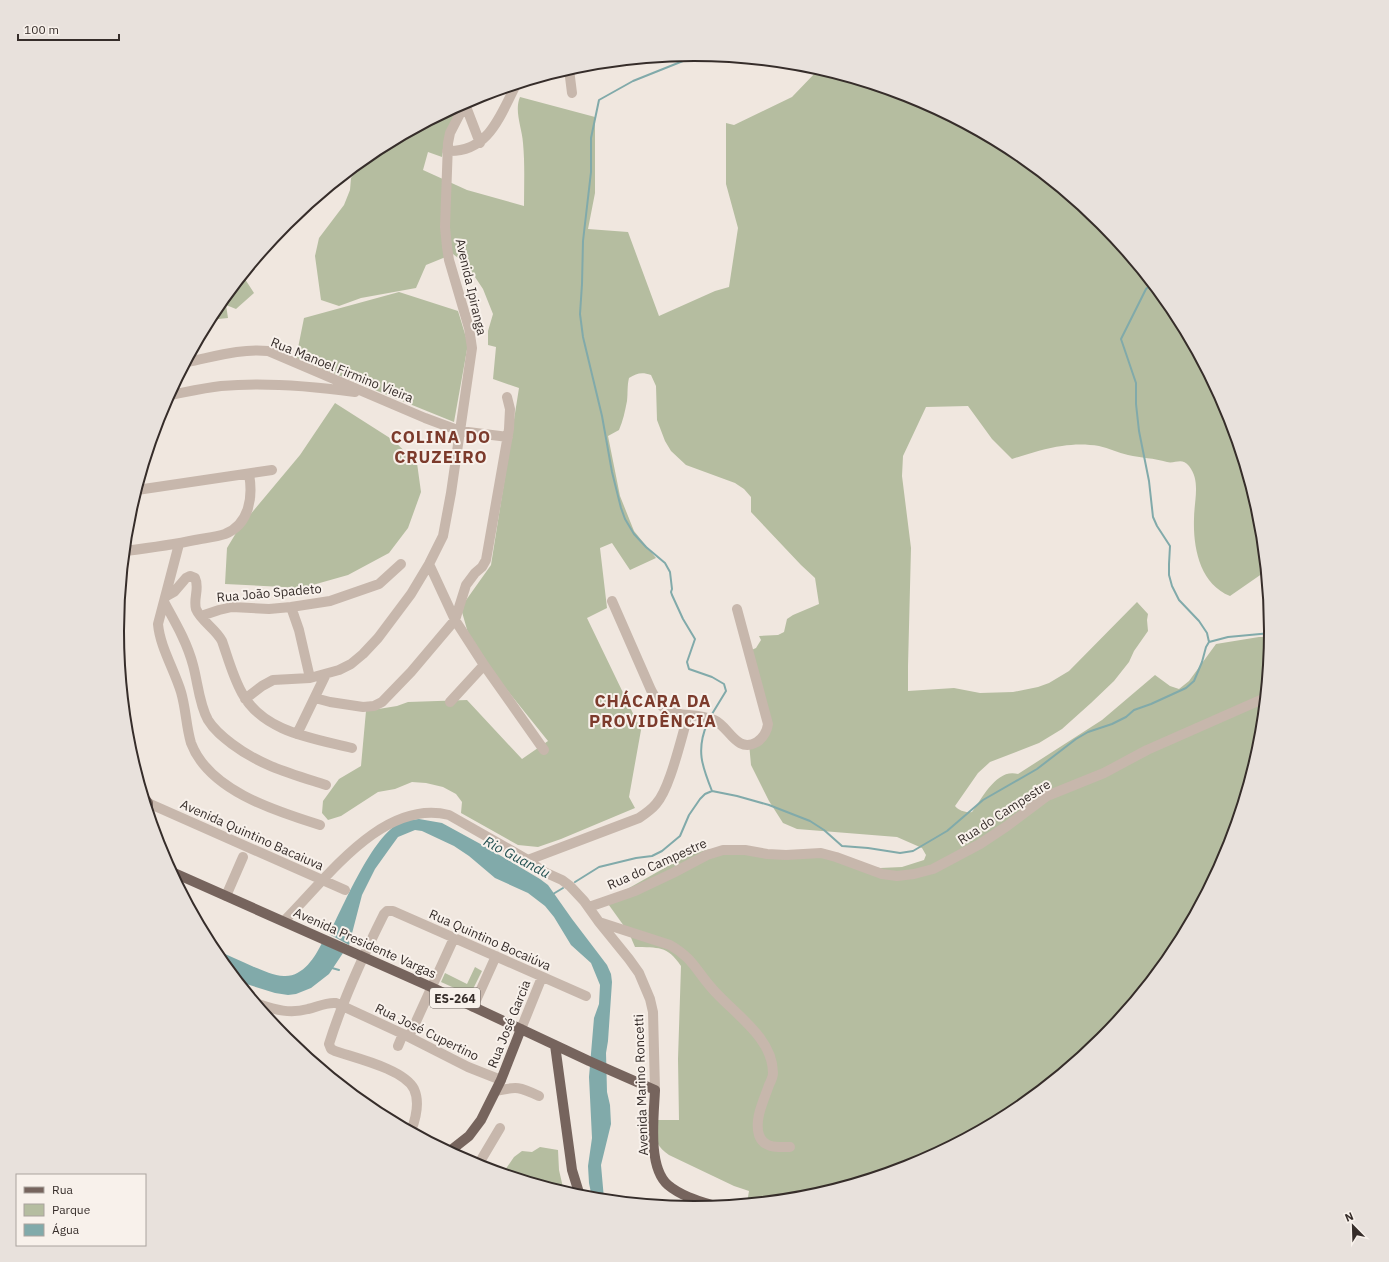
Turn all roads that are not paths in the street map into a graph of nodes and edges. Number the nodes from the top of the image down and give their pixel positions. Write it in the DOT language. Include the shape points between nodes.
graph roads {
  1 [pos="570,75"];
  2 [pos="513,90"];
  3 [pos="572,92"];
  4 [pos="467,108"];
  5 [pos="461,111"];
  6 [pos="480,143"];
  7 [pos="447,151"];
  8 [pos="193,361"];
  9 [pos="368,393"];
  10 [pos="176,394"];
  11 [pos="507,398"];
  12 [pos="460,431"];
  13 [pos="508,437"];
  14 [pos="272,470"];
  15 [pos="249,474"];
  16 [pos="142,489"];
  17 [pos="179,544"];
  18 [pos="130,550"];
  19 [pos="401,564"];
  20 [pos="429,564"];
  21 [pos="164,599"];
  22 [pos="612,601"];
  23 [pos="291,607"];
  24 [pos="737,609"];
  25 [pos="200,616"];
  26 [pos="455,620"];
  27 [pos="484,665"];
  28 [pos="326,674"];
  29 [pos="310,678"];
  30 [pos="315,698"];
  31 [pos="245,699"];
  32 [pos="1260,700"];
  33 [pos="450,702"];
  34 [pos="688,716"];
  35 [pos="297,734"];
  36 [pos="352,748"];
  37 [pos="544,750"];
  38 [pos="326,785"];
  39 [pos="152,805"];
  40 [pos="320,825"];
  41 [pos="243,857"];
  42 [pos="528,860"];
  43 [pos="180,875"];
  44 [pos="323,880"];
  45 [pos="345,890"];
  46 [pos="226,896"];
  47 [pos="589,907"];
  48 [pos="284,921"];
  49 [pos="599,922"];
  50 [pos="454,938"];
  51 [pos="496,956"];
  52 [pos="363,957"];
  53 [pos="542,977"];
  54 [pos="431,987"];
  55 [pos="586,996"];
  56 [pos="343,1006"];
  57 [pos="266,1007"];
  58 [pos="473,1007"];
  59 [pos="521,1029"];
  60 [pos="406,1036"];
  61 [pos="555,1045"];
  62 [pos="398,1046"];
  63 [pos="501,1080"];
  64 [pos="655,1090"];
  65 [pos="496,1091"];
  66 [pos="539,1096"];
  67 [pos="412,1127"];
  68 [pos="500,1128"];
  69 [pos="790,1147"];
  70 [pos="454,1148"];
  71 [pos="481,1160"];
  72 [pos="578,1189"];
  73 [pos="701,1201"];
  1 -- 3 [label="street"];
  2 -- 6 [label="street" via="497,122"];
  4 -- 6 [label="street"];
  5 -- 7 [label="street, Avenida Ipiranga" via="450,134"];
  6 -- 7 [label="street" via="465,149"];
  7 -- 12 [label="street, Avenida Ipiranga" via="447,247 472,348"];
  8 -- 9 [label="street, Rua Manoel Firmino Vieira" via="260,350 268,351"];
  9 -- 10 [label="street" via="257,385 221,386"];
  9 -- 12 [label="street, Rua Manoel Firmino Vieira"];
  11 -- 13 [label="street" via="510,409"];
  12 -- 13 [label="street, Rua Manoel Firmino Vieira"];
  12 -- 20 [label="street, Avenida Ipiranga" via="443,536"];
  13 -- 26 [label="street" via="486,560 466,585"];
  14 -- 15 [label="street"];
  15 -- 16 [label="street"];
  15 -- 17 [label="street" via="250,503 235,528 224,534"];
  17 -- 18 [label="street"];
  17 -- 21 [label="street"];
  19 -- 23 [label="street, Rua João Spadeto" via="374,586 330,601"];
  20 -- 26 [label="street"];
  20 -- 28 [label="street, Avenida Ipiranga" via="411,594 373,644 351,664"];
  21 -- 25 [label="street" via="186,578 195,578 195,603"];
  21 -- 38 [label="street" via="190,652 203,707 212,726 255,760"];
  21 -- 40 [label="street" via="158,630 181,693 188,730 198,757 229,787 247,798"];
  22 -- 34 [label="street" via="656,700 666,710"];
  23 -- 25 [label="street, Rua João Spadeto" via="232,607"];
  23 -- 29 [label="street"];
  24 -- 34 [label="street" via="768,724 767,730 755,743 741,744 716,721"];
  25 -- 31 [label="street" via="219,635"];
  26 -- 27 [label="street"];
  26 -- 30 [label="street" via="382,702 363,707"];
  27 -- 33 [label="street"];
  27 -- 37 [label="street"];
  28 -- 29 [label="street, Avenida Ipiranga"];
  28 -- 30 [label="street"];
  29 -- 31 [label="street, Avenida Ipiranga" via="272,680"];
  30 -- 35 [label="street"];
  31 -- 35 [label="street" via="260,715"];
  32 -- 47 [label="street, Rua do Campestre" via="1147,750 1104,773 1047,796 980,844 933,869 897,876 882,874 821,853 786,855 723,850 707,855 635,891"];
  34 -- 42 [label="street" via="668,782 651,809 639,818"];
  35 -- 36 [label="street"];
  39 -- 44 [label="street, Avenida Quintino Bacaiuva"];
  41 -- 46 [label="street"];
  42 -- 44 [label="street, Avenida Marino Roncetti" via="449,815 429,812 402,819 374,833"];
  42 -- 47 [label="street, Avenida Marino Roncetti" via="570,886"];
  43 -- 46 [label="main road, Avenida Presidente Vargas / ES-264"];
  44 -- 45 [label="street, Avenida Quintino Bacaiuva"];
  44 -- 48 [label="street, Avenida Marino Roncetti"];
  46 -- 48 [label="main road, Avenida Presidente Vargas / ES-264"];
  47 -- 49 [label="street, Avenida Marino Roncetti"];
  48 -- 52 [label="main road, Avenida Presidente Vargas / ES-264"];
  49 -- 64 [label="street, Avenida Marino Roncetti" via="639,973 650,1000 653,1012"];
  49 -- 69 [label="street" via="679,950 754,1031 766,1047 773,1075 758,1120 759,1134 762,1142 769,1146"];
  50 -- 51 [label="street, Rua Quintino Bocaiúva"];
  50 -- 52 [label="street, Rua Quintino Bocaiúva" via="388,911 384,914"];
  50 -- 54 [label="street"];
  51 -- 53 [label="street, Rua Quintino Bocaiúva"];
  51 -- 58 [label="street"];
  52 -- 54 [label="main road, Avenida Presidente Vargas / ES-264"];
  52 -- 56 [label="street"];
  53 -- 55 [label="street, Rua Quintino Bocaiúva"];
  53 -- 59 [label="street, Rua José Garcia"];
  54 -- 58 [label="main road, Avenida Presidente Vargas / ES-264"];
  54 -- 60 [label="street"];
  56 -- 57 [label="street" via="328,1003 291,1012"];
  56 -- 60 [label="street, Rua José Cupertino"];
  56 -- 67 [label="street" via="329,1043 330,1047 394,1072 414,1088 417,1110"];
  58 -- 59 [label="main road, Avenida Presidente Vargas / ES-264"];
  59 -- 61 [label="main road, Avenida Presidente Vargas / ES-264"];
  59 -- 63 [label="main road, Rua José Garcia"];
  60 -- 62 [label="street"];
  60 -- 63 [label="street, Rua José Cupertino" via="468,1067"];
  61 -- 64 [label="main road, Avenida Presidente Vargas / ES-264"];
  61 -- 72 [label="main road" via="572,1170"];
  63 -- 65 [label="main road, Rua José Garcia"];
  64 -- 73 [label="main road, Avenida Marino Roncetti" via="654,1143 660,1173 674,1189"];
  65 -- 66 [label="street" via="515,1087"];
  65 -- 70 [label="main road, Rua José Garcia" via="476,1128"];
  68 -- 71 [label="street"];
}
